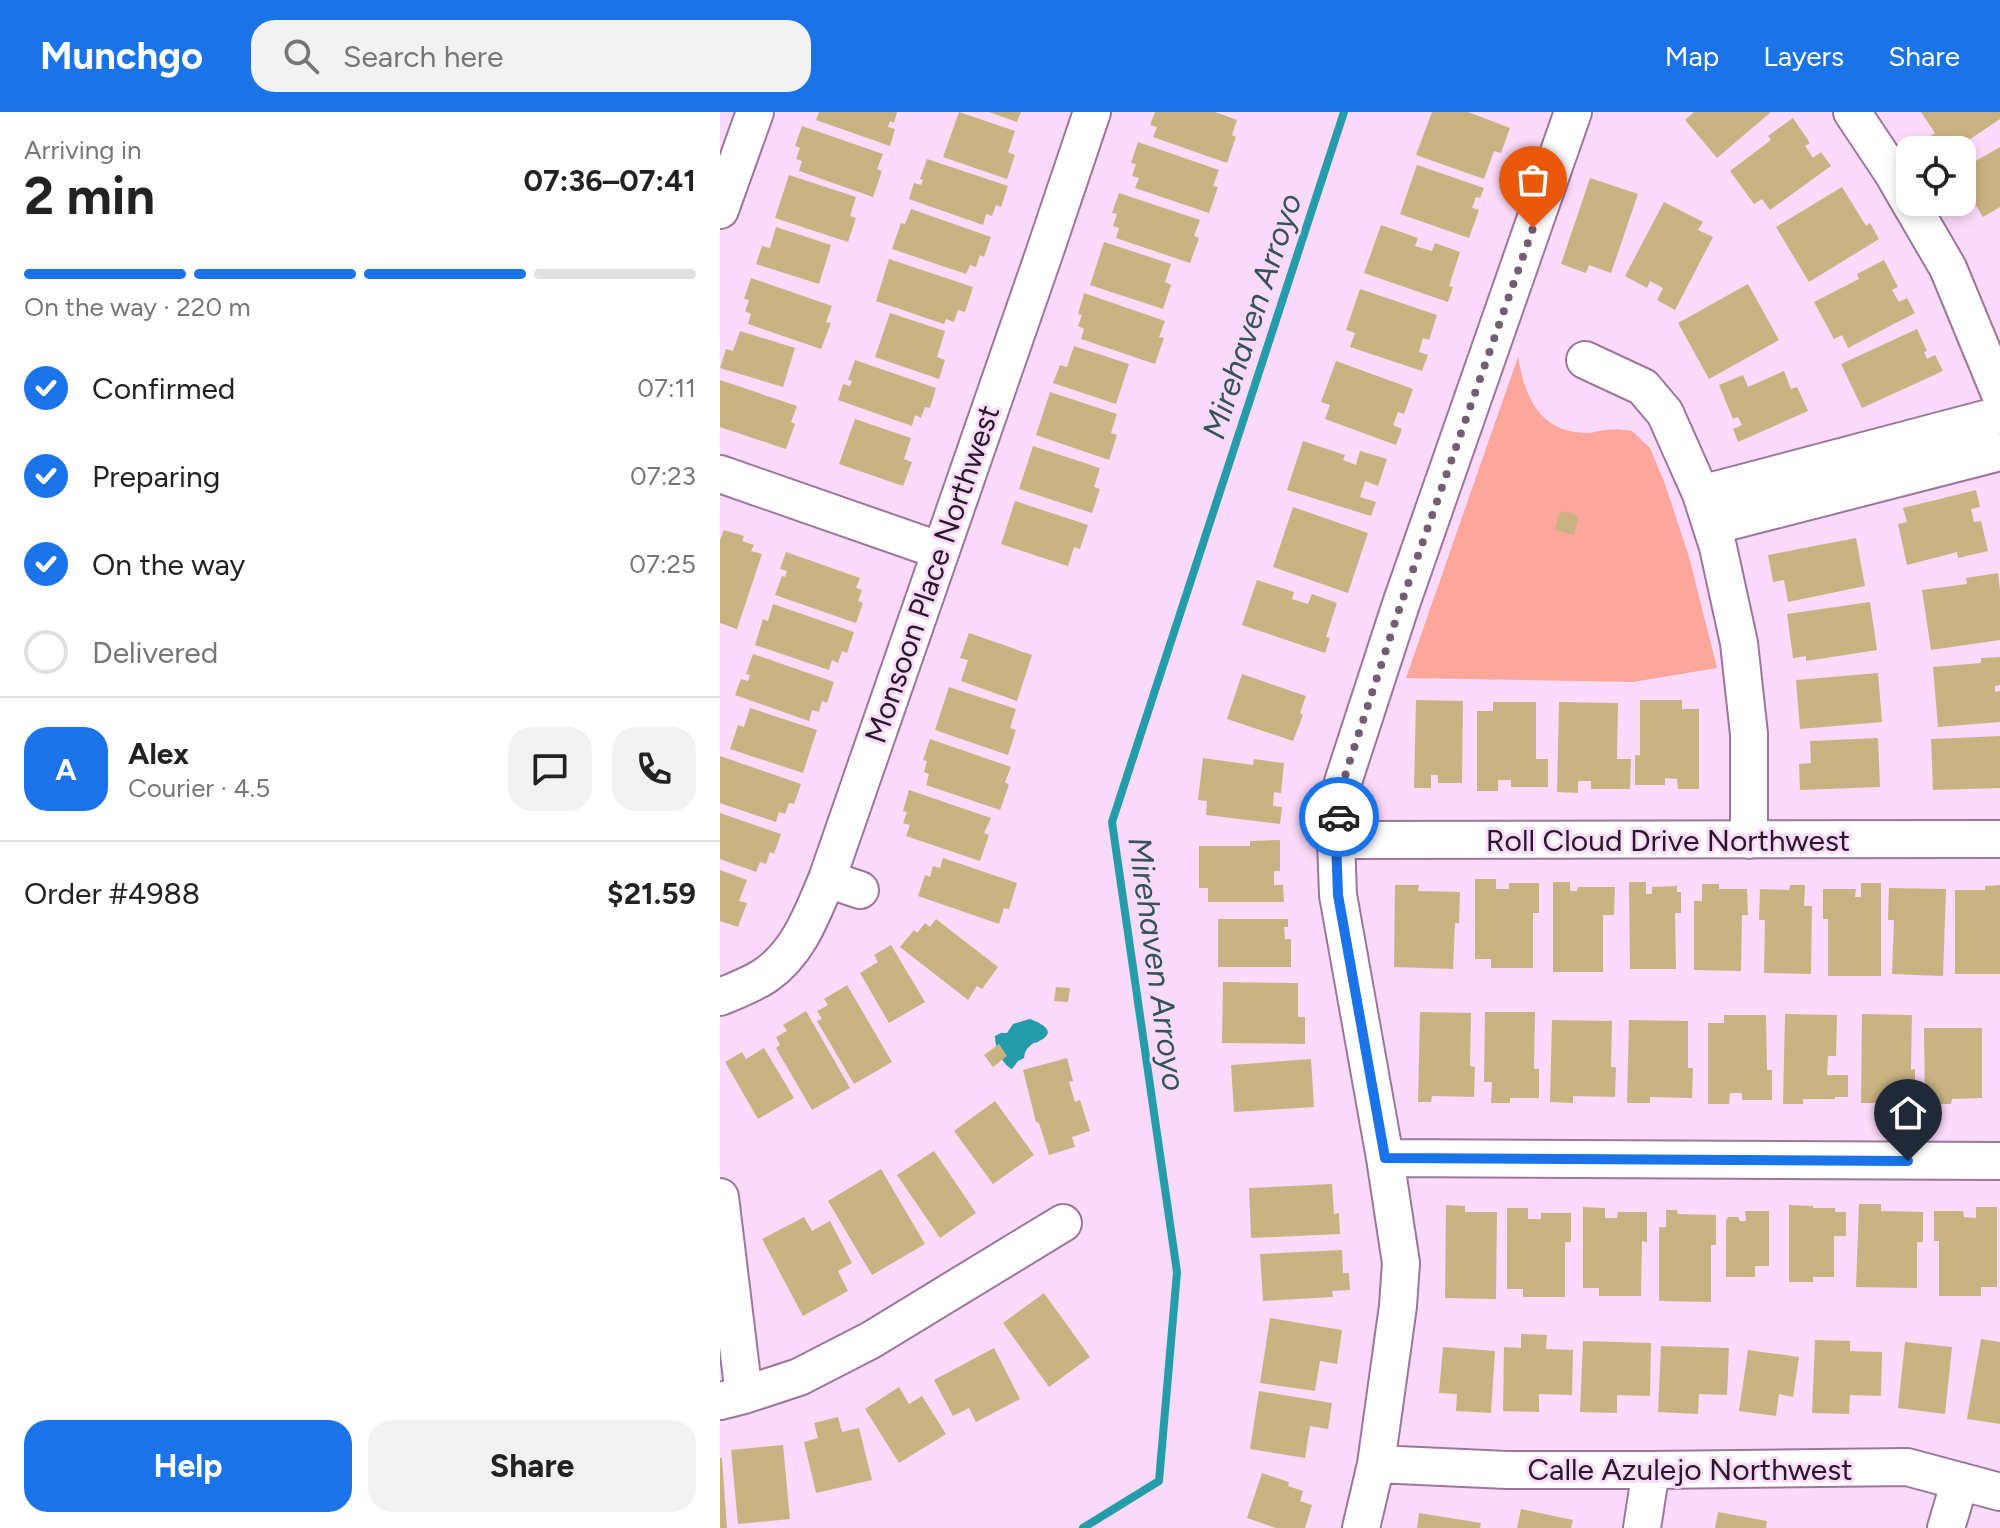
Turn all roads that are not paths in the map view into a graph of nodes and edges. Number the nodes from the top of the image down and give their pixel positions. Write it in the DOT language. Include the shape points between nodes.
graph roads {
  1 [pos="755,112"];
  2 [pos="1092,112"];
  3 [pos="1573,112"];
  4 [pos="1852,112"];
  5 [pos="724,189"];
  6 [pos="1585,360"];
  7 [pos="2000,394"];
  8 [pos="2000,415"];
  9 [pos="2000,452"];
  10 [pos="720,474"];
  11 [pos="1706,510"];
  12 [pos="941,551"];
  13 [pos="2000,839"];
  14 [pos="1336,840"];
  15 [pos="1749,840"];
  16 [pos="720,997"];
  17 [pos="1385,1158"];
  18 [pos="2000,1161"];
  19 [pos="720,1197"];
  20 [pos="1063,1223"];
  21 [pos="732,1398"];
  22 [pos="1376,1464"];
  23 [pos="1651,1470"];
  24 [pos="1960,1481"];
  25 [pos="2000,1492"];
  26 [pos="1361,1528"];
  27 [pos="1642,1528"];
  28 [pos="1946,1528"];
  1 -- 5 [label="street"];
  2 -- 12 [label="street, Monsoon Place Northwest"];
  3 -- 14 [label="street" via="1343,782"];
  4 -- 7 [label="street" via="1948,268"];
  6 -- 11 [label="street" via="1643,387 1665,413"];
  8 -- 11 [label="street"];
  9 -- 11 [label="street"];
  10 -- 12 [label="street"];
  11 -- 15 [label="street" via="1742,674 1749,734"];
  12 -- 16 [label="street, Monsoon Place Northwest" via="843,884 788,955 766,975"];
  13 -- 15 [label="street, Roll Cloud Drive Northwest"];
  14 -- 15 [label="street, Roll Cloud Drive Northwest"];
  14 -- 17 [label="street" via="1338,895"];
  17 -- 18 [label="street"];
  17 -- 22 [label="street" via="1401,1263"];
  19 -- 21 [label="street"];
  20 -- 21 [label="street" via="871,1340 799,1377"];
  22 -- 23 [label="street, Calle Azulejo Northwest"];
  22 -- 26 [label="street"];
  23 -- 24 [label="street, Calle Azulejo Northwest" via="1907,1467"];
  23 -- 27 [label="street"];
  24 -- 25 [label="street, Calle Azulejo Northwest"];
  24 -- 28 [label="street"];
}
